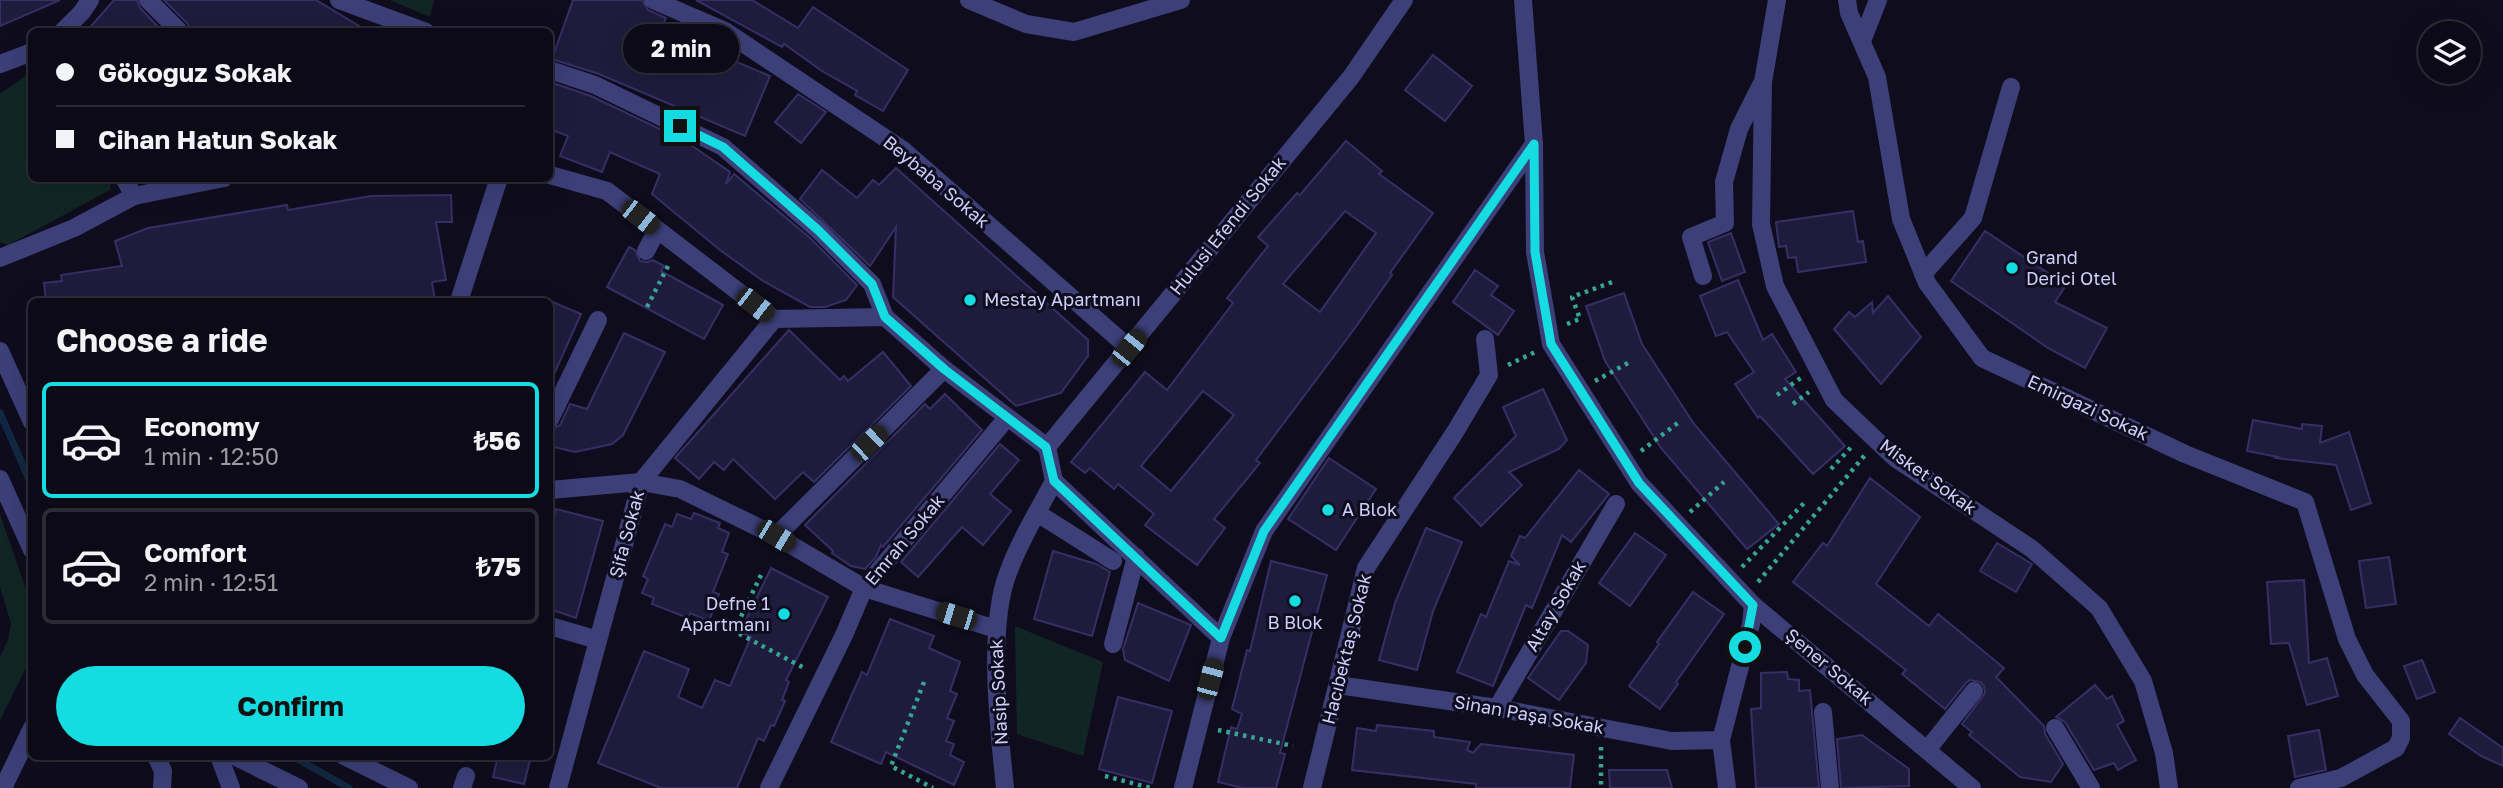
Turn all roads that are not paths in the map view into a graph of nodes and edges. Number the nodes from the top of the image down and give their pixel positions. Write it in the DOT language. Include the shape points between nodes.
graph roads {
  1 [pos="90,0"];
  2 [pos="148,0"];
  3 [pos="339,0"];
  4 [pos="653,0"];
  5 [pos="969,0"];
  6 [pos="1181,0"];
  7 [pos="1404,0"];
  8 [pos="1523,0"];
  9 [pos="1777,0"];
  10 [pos="1847,0"];
  11 [pos="1878,0"];
  12 [pos="66,28"];
  13 [pos="176,28"];
  14 [pos="415,28"];
  15 [pos="1862,41"];
  16 [pos="28,54"];
  17 [pos="0,64"];
  18 [pos="553,71"];
  19 [pos="1763,82"];
  20 [pos="2011,87"];
  21 [pos="1534,144"];
  22 [pos="553,176"];
  23 [pos="126,182"];
  24 [pos="204,182"];
  25 [pos="498,182"];
  26 [pos="134,196"];
  27 [pos="657,230"];
  28 [pos="646,251"];
  29 [pos="0,258"];
  30 [pos="1923,274"];
  31 [pos="1703,276"];
  32 [pos="460,298"];
  33 [pos="885,317"];
  34 [pos="598,320"];
  35 [pos="774,320"];
  36 [pos="1485,339"];
  37 [pos="1129,348"];
  38 [pos="0,351"];
  39 [pos="944,369"];
  40 [pos="6,375"];
  41 [pos="28,378"];
  42 [pos="553,413"];
  43 [pos="28,415"];
  44 [pos="1006,419"];
  45 [pos="1046,447"];
  46 [pos="0,478"];
  47 [pos="1054,481"];
  48 [pos="641,482"];
  49 [pos="553,490"];
  50 [pos="1616,504"];
  51 [pos="1037,513"];
  52 [pos="776,536"];
  53 [pos="28,541"];
  54 [pos="1136,557"];
  55 [pos="1113,561"];
  56 [pos="864,588"];
  57 [pos="1749,601"];
  58 [pos="553,627"];
  59 [pos="996,629"];
  60 [pos="1221,638"];
  61 [pos="598,640"];
  62 [pos="1113,644"];
  63 [pos="1338,685"];
  64 [pos="1974,691"];
  65 [pos="1497,708"];
  66 [pos="1823,712"];
  67 [pos="2055,728"];
  68 [pos="28,736"];
  69 [pos="1721,740"];
  70 [pos="1927,750"];
  71 [pos="158,760"];
  72 [pos="220,760"];
  73 [pos="242,760"];
  74 [pos="356,760"];
  75 [pos="3,788"];
  76 [pos="162,788"];
  77 [pos="231,788"];
  78 [pos="299,788"];
  79 [pos="409,788"];
  80 [pos="558,788"];
  81 [pos="769,788"];
  82 [pos="1005,788"];
  83 [pos="1183,788"];
  84 [pos="1312,788"];
  85 [pos="1727,788"];
  86 [pos="1830,788"];
  87 [pos="1972,788"];
  88 [pos="2091,788"];
  89 [pos="2169,788"];
  90 [pos="2299,788"];
  1 -- 12 [label="street"];
  2 -- 13 [label="street"];
  3 -- 14 [label="street"];
  4 -- 37 [label="street, Beybaba Sokak" via="725,31 903,150"];
  5 -- 6 [label="street" via="1026,24 1074,32"];
  7 -- 37 [label="street, Hulusi Efendi Sokak" via="1351,77"];
  8 -- 21 [label="street, Şener Sokak"];
  9 -- 19 [label="street, Misket Sokak"];
  10 -- 15 [label="street, Emirgazi Sokak"];
  11 -- 15 [label="street"];
  15 -- 30 [label="street, Emirgazi Sokak" via="1877,76 1900,219"];
  16 -- 17 [label="street"];
  18 -- 33 [label="street" via="595,85 723,147 872,284"];
  19 -- 31 [label="street" via="1739,128 1724,182 1725,223 1691,237"];
  19 -- 89 [label="street, Misket Sokak" via="1761,224 1775,286 1834,400 1895,458 2032,549 2099,608 2143,681"];
  20 -- 30 [label="street" via="1973,218"];
  21 -- 57 [label="street, Şener Sokak" via="1535,252 1550,337 1639,483"];
  21 -- 60 [label="street" via="1264,531"];
  22 -- 27 [label="street" via="607,191"];
  23 -- 26 [label="street"];
  24 -- 26 [label="street"];
  25 -- 32 [label="street"];
  26 -- 29 [label="street" via="74,228"];
  27 -- 28 [label="street"];
  27 -- 35 [label="street"];
  30 -- 90 [label="street, Emirgazi Sokak" via="1982,358 2185,454 2305,502 2347,639 2365,675 2400,721 2401,738 2396,748 2341,778"];
  33 -- 35 [label="street"];
  33 -- 39 [label="street"];
  34 -- 42 [label="street"];
  35 -- 48 [label="street, Şifa Sokak"];
  36 -- 63 [label="street, Hacıbektaş Sokak" via="1489,375 1366,568"];
  37 -- 45 [label="street, Hulusi Efendi Sokak"];
  38 -- 40 [label="street"];
  39 -- 44 [label="street"];
  39 -- 52 [label="street"];
  40 -- 41 [label="street"];
  40 -- 43 [label="street"];
  44 -- 45 [label="street"];
  44 -- 56 [label="street, Emrah Sokak"];
  45 -- 47 [label="street"];
  46 -- 53 [label="street"];
  47 -- 51 [label="street, Nasip Sokak"];
  47 -- 54 [label="street"];
  48 -- 49 [label="street"];
  48 -- 52 [label="street" via="680,488"];
  48 -- 61 [label="street, Şifa Sokak"];
  50 -- 65 [label="street, Altay Sokak"];
  51 -- 55 [label="street"];
  51 -- 59 [label="street, Nasip Sokak" via="1007,574"];
  52 -- 56 [label="street"];
  54 -- 60 [label="street"];
  54 -- 62 [label="street"];
  56 -- 59 [label="street"];
  56 -- 81 [label="street, Emrah Sokak"];
  57 -- 69 [label="street" via="1751,624"];
  57 -- 70 [label="street, Şener Sokak"];
  58 -- 61 [label="street"];
  59 -- 82 [label="street, Nasip Sokak"];
  60 -- 83 [label="street"];
  61 -- 80 [label="street, Şifa Sokak"];
  63 -- 65 [label="street, Sinan Paşa Sokak"];
  63 -- 84 [label="street, Hacıbektaş Sokak"];
  64 -- 70 [label="street"];
  65 -- 69 [label="street, Sinan Paşa Sokak" via="1672,741"];
  66 -- 86 [label="street"];
  67 -- 88 [label="street"];
  68 -- 75 [label="street"];
  69 -- 85 [label="street"];
  70 -- 87 [label="street, Şener Sokak"];
  71 -- 76 [label="street"];
  72 -- 77 [label="street"];
  73 -- 78 [label="street"];
  74 -- 79 [label="street"];
}
